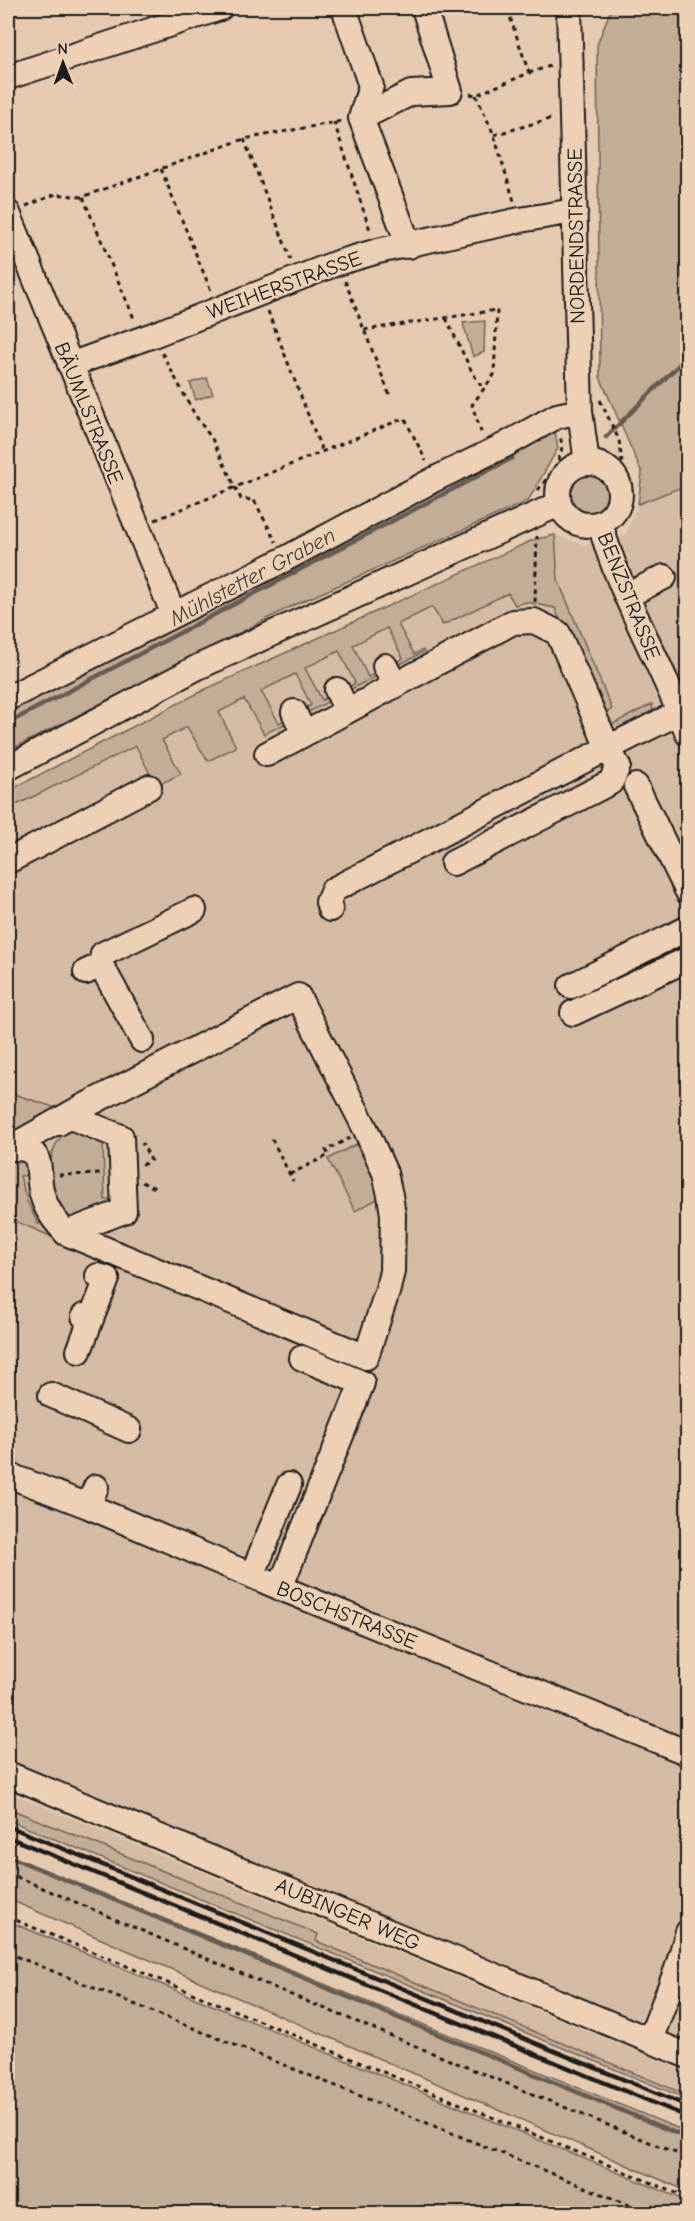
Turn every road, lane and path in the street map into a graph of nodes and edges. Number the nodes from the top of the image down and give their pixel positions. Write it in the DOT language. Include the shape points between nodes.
graph roads {
  1 [pos="220,8"];
  2 [pos="345,8"];
  3 [pos="424,8"];
  4 [pos="507,8"];
  5 [pos="569,8"];
  6 [pos="8,77"];
  7 [pos="450,91"];
  8 [pos="476,95"];
  9 [pos="572,112"];
  10 [pos="361,118"];
  11 [pos="333,122"];
  12 [pos="494,135"];
  13 [pos="244,139"];
  14 [pos="161,169"];
  15 [pos="82,197"];
  16 [pos="8,213"];
  17 [pos="575,213"];
  18 [pos="520,220"];
  19 [pos="409,246"];
  20 [pos="378,251"];
  21 [pos="17,262"];
  22 [pos="337,263"];
  23 [pos="298,278"];
  24 [pos="260,292"];
  25 [pos="219,309"];
  26 [pos="446,318"];
  27 [pos="364,330"];
  28 [pos="148,337"];
  29 [pos="70,365"];
  30 [pos="484,391"];
  31 [pos="390,396"];
  32 [pos="572,412"];
  33 [pos="610,423"];
  34 [pos="322,451"];
  35 [pos="488,453"];
  36 [pos="587,463"];
  37 [pos="435,479"];
  38 [pos="617,481"];
  39 [pos="234,487"];
  40 [pos="537,492"];
  41 [pos="560,504"];
  42 [pos="600,523"];
  43 [pos="136,528"];
  44 [pos="537,530"];
  45 [pos="285,559"];
  46 [pos="664,578"];
  47 [pos="626,596"];
  48 [pos="173,613"];
  49 [pos="534,621"];
  50 [pos="8,698"];
  51 [pos="682,711"];
  52 [pos="294,712"];
  53 [pos="304,734"];
  54 [pos="608,748"];
  55 [pos="267,754"];
  56 [pos="8,768"];
  57 [pos="636,786"];
  58 [pos="149,787"];
  59 [pos="8,861"];
  60 [pos="453,863"];
  61 [pos="687,892"];
  62 [pos="330,909"];
  63 [pos="194,910"];
  64 [pos="687,928"];
  65 [pos="687,958"];
  66 [pos="571,986"];
  67 [pos="573,1013"];
  68 [pos="142,1040"];
  69 [pos="68,1116"];
  70 [pos="366,1130"];
  71 [pos="272,1139"];
  72 [pos="9,1149"];
  73 [pos="39,1163"];
  74 [pos="290,1174"];
  75 [pos="293,1181"];
  76 [pos="66,1233"];
  77 [pos="98,1276"];
  78 [pos="79,1351"];
  79 [pos="302,1358"];
  80 [pos="51,1395"];
  81 [pos="129,1430"];
  82 [pos="8,1475"];
  83 [pos="289,1485"];
  84 [pos="252,1576"];
  85 [pos="280,1588"];
  86 [pos="687,1753"];
  87 [pos="8,1774"];
  88 [pos="8,1873"];
  89 [pos="8,1917"];
  90 [pos="687,1932"];
  91 [pos="8,1953"];
  92 [pos="650,2040"];
  93 [pos="687,2056"];
  94 [pos="687,2158"];
  95 [pos="687,2198"];
  96 [pos="642,2214"];
  1 -- 6 [label="street"];
  2 -- 10 [label="street" via="371,86"];
  3 -- 7 [label="street"];
  4 -- 8 [label="path" via="529,73"];
  5 -- 9 [label="street, NORDENDSTRASSE"];
  7 -- 8 [label="path"];
  7 -- 10 [label="street" via="411,93"];
  8 -- 12 [label="path"];
  9 -- 12 [label="path"];
  9 -- 17 [label="street, NORDENDSTRASSE"];
  10 -- 11 [label="path"];
  10 -- 19 [label="street"];
  11 -- 13 [label="path"];
  11 -- 20 [label="path"];
  12 -- 18 [label="path"];
  13 -- 14 [label="path"];
  13 -- 23 [label="path"];
  14 -- 15 [label="path"];
  14 -- 25 [label="path"];
  15 -- 16 [label="path" via="56,194"];
  15 -- 28 [label="path"];
  16 -- 21 [label="street, BÄUMLSTRASSE"];
  17 -- 18 [label="street, WEIHERSTRASSE"];
  17 -- 32 [label="street, NORDENDSTRASSE"];
  18 -- 19 [label="street, WEIHERSTRASSE"];
  19 -- 20 [label="street, WEIHERSTRASSE"];
  20 -- 22 [label="street, WEIHERSTRASSE"];
  21 -- 29 [label="street, BÄUMLSTRASSE"];
  22 -- 23 [label="street, WEIHERSTRASSE"];
  22 -- 27 [label="path"];
  23 -- 24 [label="street, WEIHERSTRASSE"];
  24 -- 25 [label="street, WEIHERSTRASSE"];
  24 -- 34 [label="path"];
  25 -- 28 [label="street, WEIHERSTRASSE"];
  26 -- 27 [label="path"];
  26 -- 30 [label="path"];
  26 -- 30 [label="path" via="497,310 494,375"];
  27 -- 31 [label="path"];
  28 -- 29 [label="street, WEIHERSTRASSE"];
  28 -- 39 [label="path" via="212,439"];
  29 -- 43 [label="street, BÄUMLSTRASSE"];
  30 -- 35 [label="path" via="472,405"];
  32 -- 35 [label="street"];
  32 -- 36 [label="street, NORDENDSTRASSE"];
  32 -- 40 [label="path" via="558,432 562,440 559,459"];
  33 -- 38 [label="path" via="619,440 622,462"];
  34 -- 37 [label="path" via="405,419"];
  34 -- 39 [label="path"];
  35 -- 37 [label="street"];
  36 -- 38 [label="street" via="607,469"];
  36 -- 41 [label="street" via="565,474 558,489"];
  37 -- 45 [label="street"];
  38 -- 42 [label="street" via="620,495 616,509"];
  39 -- 43 [label="path"];
  39 -- 45 [label="path" via="241,500 254,500"];
  41 -- 42 [label="street" via="563,512 576,522"];
  41 -- 56 [label="street" via="198,667"];
  42 -- 47 [label="street, BENZSTRASSE"];
  43 -- 48 [label="street, BÄUMLSTRASSE"];
  44 -- 49 [label="path"];
  45 -- 48 [label="street"];
  46 -- 47 [label="street"];
  47 -- 51 [label="street, BENZSTRASSE"];
  48 -- 50 [label="street"];
  49 -- 53 [label="street" via="513,622 436,652 342,700"];
  49 -- 54 [label="street" via="558,633"];
  51 -- 54 [label="street"];
  52 -- 53 [label="street"];
  53 -- 55 [label="street"];
  54 -- 60 [label="street" via="618,766 612,782"];
  54 -- 62 [label="street" via="402,866 364,885 333,890 328,902"];
  57 -- 61 [label="street"];
  58 -- 59 [label="street"];
  63 -- 68 [label="street" via="103,954 93,969 113,1007"];
  64 -- 66 [label="street"];
  65 -- 67 [label="street"];
  69 -- 70 [label="street" via="298,996"];
  69 -- 72 [label="street"];
  69 -- 73 [label="street" via="48,1136"];
  69 -- 76 [label="street" via="121,1137 124,1211"];
  70 -- 74 [label="path" via="326,1150 329,1155"];
  70 -- 76 [label="street" via="388,1184 393,1234 388,1289 366,1357"];
  71 -- 74 [label="path"];
  72 -- 73 [label="street" via="25,1148"];
  73 -- 76 [label="street" via="48,1213"];
  74 -- 75 [label="path"];
  77 -- 78 [label="street" via="107,1280 88,1317"];
  79 -- 85 [label="street" via="362,1383"];
  80 -- 81 [label="street"];
  82 -- 84 [label="street, BOSCHSTRASSE" via="92,1496"];
  83 -- 84 [label="street"];
  84 -- 85 [label="street, BOSCHSTRASSE"];
  85 -- 86 [label="street, BOSCHSTRASSE"];
  87 -- 92 [label="street, AUBINGER WEG"];
  88 -- 94 [label="path" via="289,1995"];
  89 -- 95 [label="path"];
  90 -- 92 [label="street"];
  91 -- 96 [label="path" via="629,2205"];
  92 -- 93 [label="street, AUBINGER WEG"];
}
